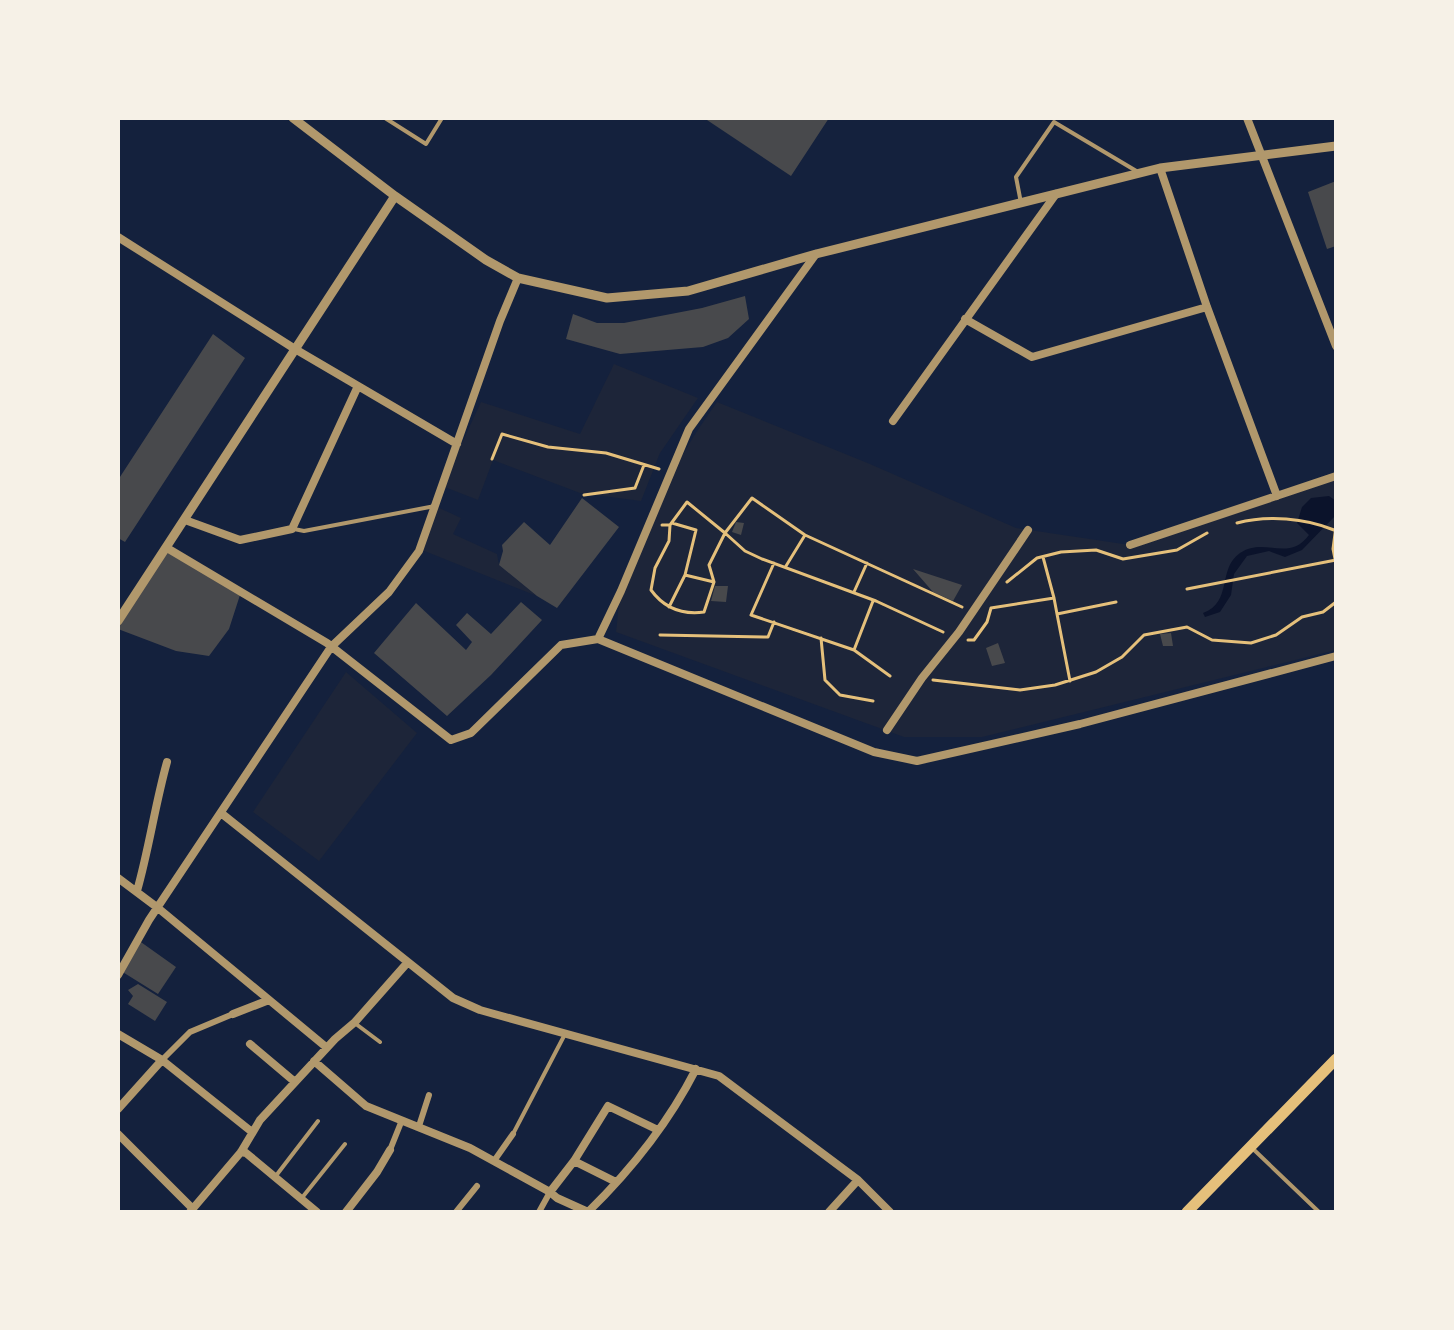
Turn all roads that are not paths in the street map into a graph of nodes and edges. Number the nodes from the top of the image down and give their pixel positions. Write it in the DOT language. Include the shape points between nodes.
graph roads {
  1 [pos="385,118"];
  2 [pos="442,118"];
  3 [pos="1247,118"];
  4 [pos="299,120"];
  5 [pos="1336,146"];
  6 [pos="1262,156"];
  7 [pos="1160,168"];
  8 [pos="1140,173"];
  9 [pos="1056,194"];
  10 [pos="395,196"];
  11 [pos="1021,203"];
  12 [pos="118,237"];
  13 [pos="816,254"];
  14 [pos="518,278"];
  15 [pos="1207,307"];
  16 [pos="965,319"];
  17 [pos="1336,346"];
  18 [pos="295,349"];
  19 [pos="358,386"];
  20 [pos="893,421"];
  21 [pos="457,444"];
  22 [pos="1336,476"];
  23 [pos="1277,496"];
  24 [pos="435,506"];
  25 [pos="185,520"];
  26 [pos="292,529"];
  27 [pos="1028,530"];
  28 [pos="1130,545"];
  29 [pos="167,548"];
  30 [pos="118,621"];
  31 [pos="598,639"];
  32 [pos="331,647"];
  33 [pos="1336,656"];
  34 [pos="887,730"];
  35 [pos="167,762"];
  36 [pos="221,813"];
  37 [pos="118,878"];
  38 [pos="137,891"];
  39 [pos="158,908"];
  40 [pos="408,962"];
  41 [pos="118,975"];
  42 [pos="269,1000"];
  43 [pos="233,1014"];
  44 [pos="355,1022"];
  45 [pos="565,1033"];
  46 [pos="118,1034"];
  47 [pos="380,1042"];
  48 [pos="250,1044"];
  49 [pos="326,1047"];
  50 [pos="1336,1059"];
  51 [pos="162,1060"];
  52 [pos="314,1061"];
  53 [pos="696,1069"];
  54 [pos="295,1082"];
  55 [pos="429,1095"];
  56 [pos="118,1109"];
  57 [pos="402,1120"];
  58 [pos="318,1121"];
  59 [pos="419,1126"];
  60 [pos="658,1130"];
  61 [pos="252,1132"];
  62 [pos="118,1134"];
  63 [pos="513,1134"];
  64 [pos="345,1144"];
  65 [pos="1251,1147"];
  66 [pos="390,1150"];
  67 [pos="241,1152"];
  68 [pos="494,1161"];
  69 [pos="574,1161"];
  70 [pos="275,1177"];
  71 [pos="858,1180"];
  72 [pos="616,1182"];
  73 [pos="477,1186"];
  74 [pos="550,1192"];
  75 [pos="301,1199"];
  76 [pos="191,1210"];
  77 [pos="317,1212"];
  78 [pos="346,1212"];
  79 [pos="456,1212"];
  80 [pos="539,1212"];
  81 [pos="588,1212"];
  82 [pos="829,1212"];
  83 [pos="890,1212"];
  84 [pos="1187,1212"];
  85 [pos="1319,1212"];
  1 -- 2 [label="lane" via="426,144"];
  3 -- 6 [label="street"];
  4 -- 10 [label="street"];
  5 -- 6 [label="street"];
  6 -- 7 [label="street"];
  6 -- 17 [label="street"];
  7 -- 8 [label="street"];
  7 -- 15 [label="street"];
  8 -- 9 [label="street"];
  8 -- 11 [label="lane" via="1054,122 1016,177"];
  9 -- 11 [label="street"];
  9 -- 16 [label="street"];
  10 -- 14 [label="street"];
  10 -- 18 [label="street"];
  11 -- 13 [label="street"];
  12 -- 18 [label="street"];
  13 -- 14 [label="street" via="688,291 636,298 607,298"];
  13 -- 31 [label="street" via="689,429"];
  14 -- 21 [label="street"];
  15 -- 16 [label="street" via="1032,357"];
  15 -- 23 [label="street"];
  16 -- 20 [label="street"];
  18 -- 19 [label="street"];
  18 -- 25 [label="street"];
  19 -- 21 [label="street"];
  19 -- 26 [label="street"];
  21 -- 24 [label="street"];
  22 -- 23 [label="street"];
  23 -- 28 [label="street"];
  24 -- 26 [label="lane"];
  24 -- 32 [label="street" via="419,551 389,592"];
  25 -- 26 [label="street" via="240,540"];
  25 -- 29 [label="street"];
  27 -- 34 [label="street"];
  29 -- 30 [label="street"];
  29 -- 32 [label="street"];
  31 -- 32 [label="street" via="561,645 471,733 451,740"];
  31 -- 33 [label="street" via="874,752 917,761"];
  32 -- 36 [label="street"];
  35 -- 38 [label="street"];
  36 -- 39 [label="street"];
  36 -- 40 [label="street"];
  37 -- 38 [label="street"];
  38 -- 39 [label="street"];
  39 -- 41 [label="street"];
  39 -- 42 [label="street"];
  40 -- 44 [label="street"];
  40 -- 45 [label="street" via="453,998"];
  42 -- 43 [label="street"];
  42 -- 49 [label="street"];
  43 -- 51 [label="street" via="190,1032"];
  44 -- 47 [label="lane"];
  44 -- 49 [label="street"];
  45 -- 53 [label="street"];
  45 -- 63 [label="lane"];
  46 -- 51 [label="street"];
  48 -- 54 [label="street"];
  49 -- 52 [label="street"];
  50 -- 65 [label="main road"];
  51 -- 56 [label="street"];
  51 -- 61 [label="street"];
  52 -- 54 [label="street"];
  52 -- 57 [label="street" via="366,1106"];
  53 -- 60 [label="street"];
  53 -- 71 [label="street" via="719,1076"];
  54 -- 61 [label="street"];
  55 -- 59 [label="street"];
  57 -- 59 [label="street"];
  57 -- 66 [label="street"];
  58 -- 70 [label="lane"];
  59 -- 68 [label="street"];
  60 -- 69 [label="street" via="608,1106"];
  60 -- 72 [label="street"];
  61 -- 67 [label="street"];
  62 -- 76 [label="street"];
  63 -- 68 [label="street"];
  64 -- 75 [label="lane"];
  65 -- 84 [label="main road"];
  65 -- 85 [label="lane"];
  66 -- 78 [label="street"];
  67 -- 70 [label="street"];
  67 -- 76 [label="street"];
  68 -- 74 [label="street"];
  69 -- 72 [label="street"];
  69 -- 74 [label="street"];
  70 -- 75 [label="street"];
  71 -- 82 [label="street"];
  71 -- 83 [label="street"];
  72 -- 81 [label="street"];
  73 -- 79 [label="street"];
  74 -- 80 [label="street"];
  74 -- 81 [label="street"];
  75 -- 77 [label="street"];
}
